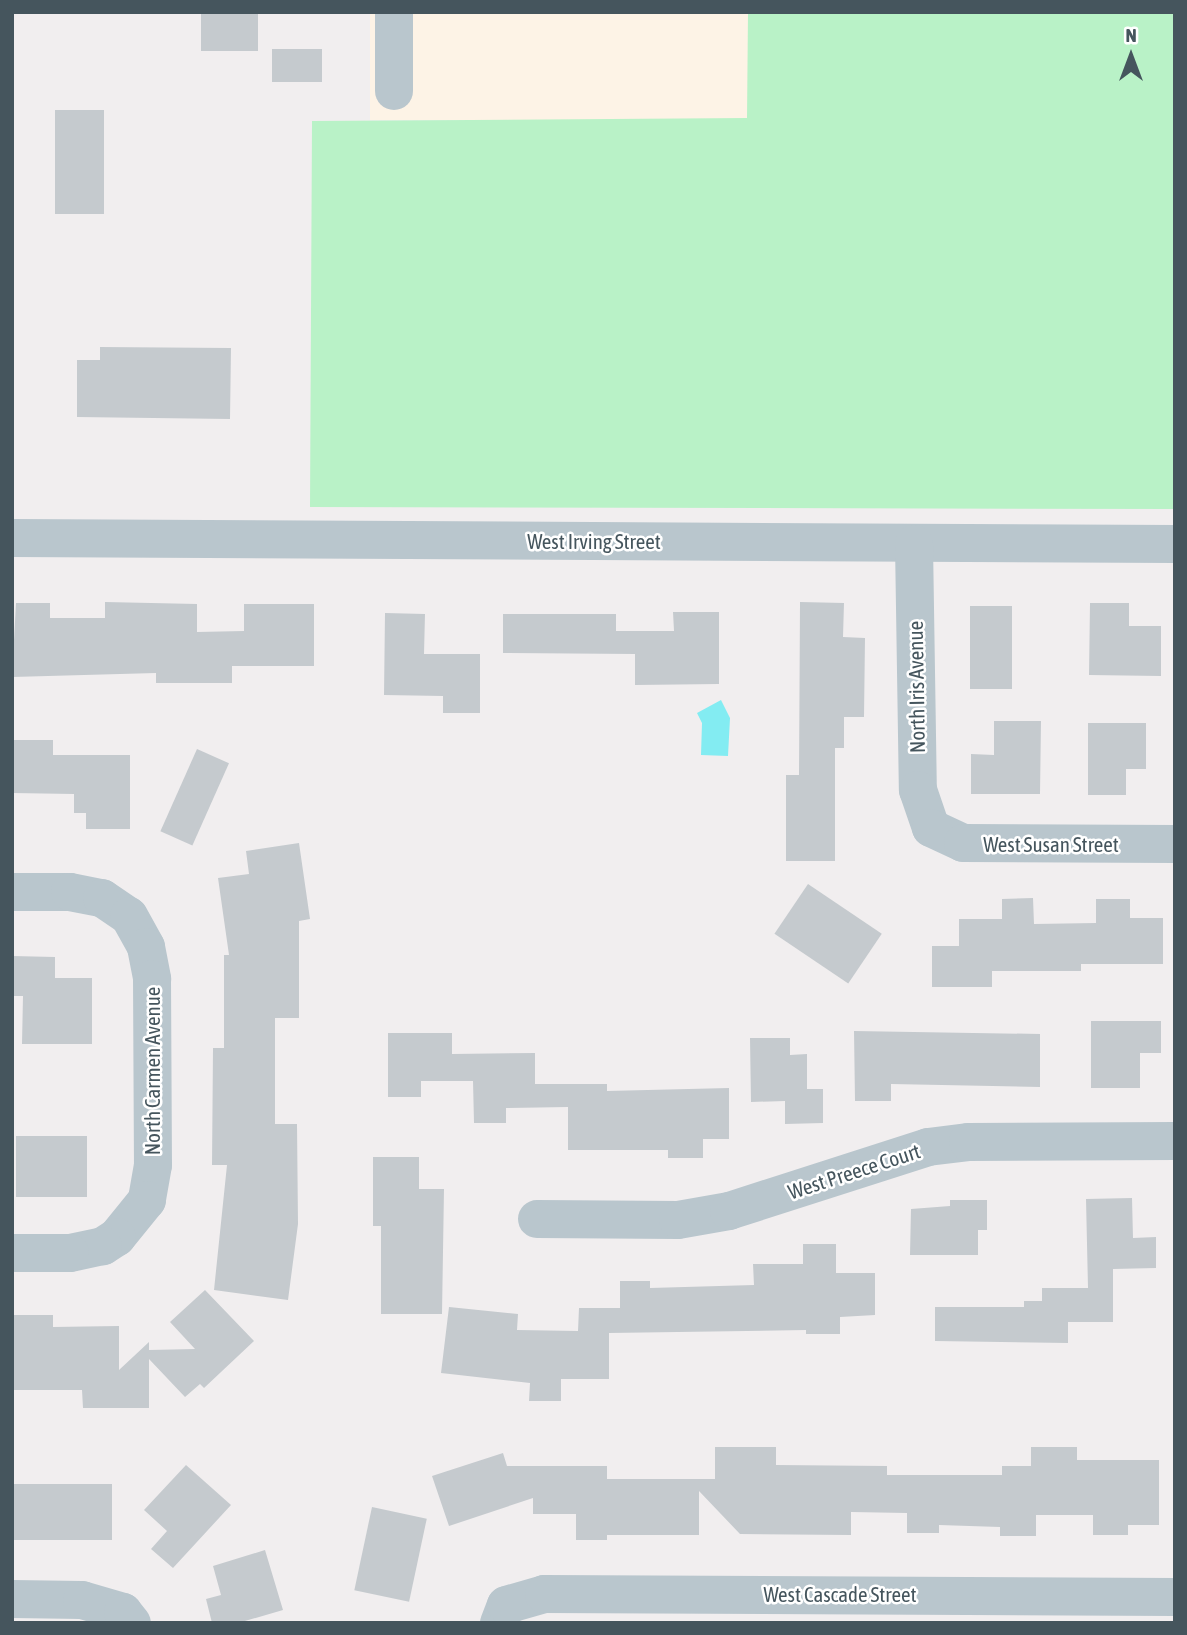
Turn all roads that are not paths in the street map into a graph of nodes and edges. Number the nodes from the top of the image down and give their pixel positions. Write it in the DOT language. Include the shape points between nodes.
graph roads {
  1 [pos="394,12"];
  2 [pos="394,91"];
  3 [pos="12,538"];
  4 [pos="914,544"];
  5 [pos="1175,544"];
  6 [pos="931,828"];
  7 [pos="1175,844"];
  8 [pos="12,892"];
  9 [pos="1175,1142"];
  10 [pos="537,1219"];
  11 [pos="12,1253"];
  12 [pos="1175,1597"];
  13 [pos="12,1599"];
  14 [pos="836,1608"];
  15 [pos="503,1614"];
  16 [pos="128,1617"];
  1 -- 2 [label="street"];
  3 -- 4 [label="street, West Irving Street"];
  4 -- 5 [label="street, West Irving Street"];
  4 -- 6 [label="street, North Iris Avenue" via="918,790"];
  6 -- 7 [label="street, West Susan Street" via="963,844"];
  8 -- 11 [label="street, North Carmen Avenue" via="70,892 102,898 129,916 146,947 152,979 153,1165 147,1200 131,1225 103,1246 70,1253"];
  9 -- 10 [label="street, West Preece Court" via="968,1142 928,1147 729,1212 678,1220"];
  12 -- 14 [label="street, West Cascade Street"];
  13 -- 16 [label="street" via="82,1600"];
  14 -- 15 [label="street, West Cascade Street" via="544,1594"];
}
